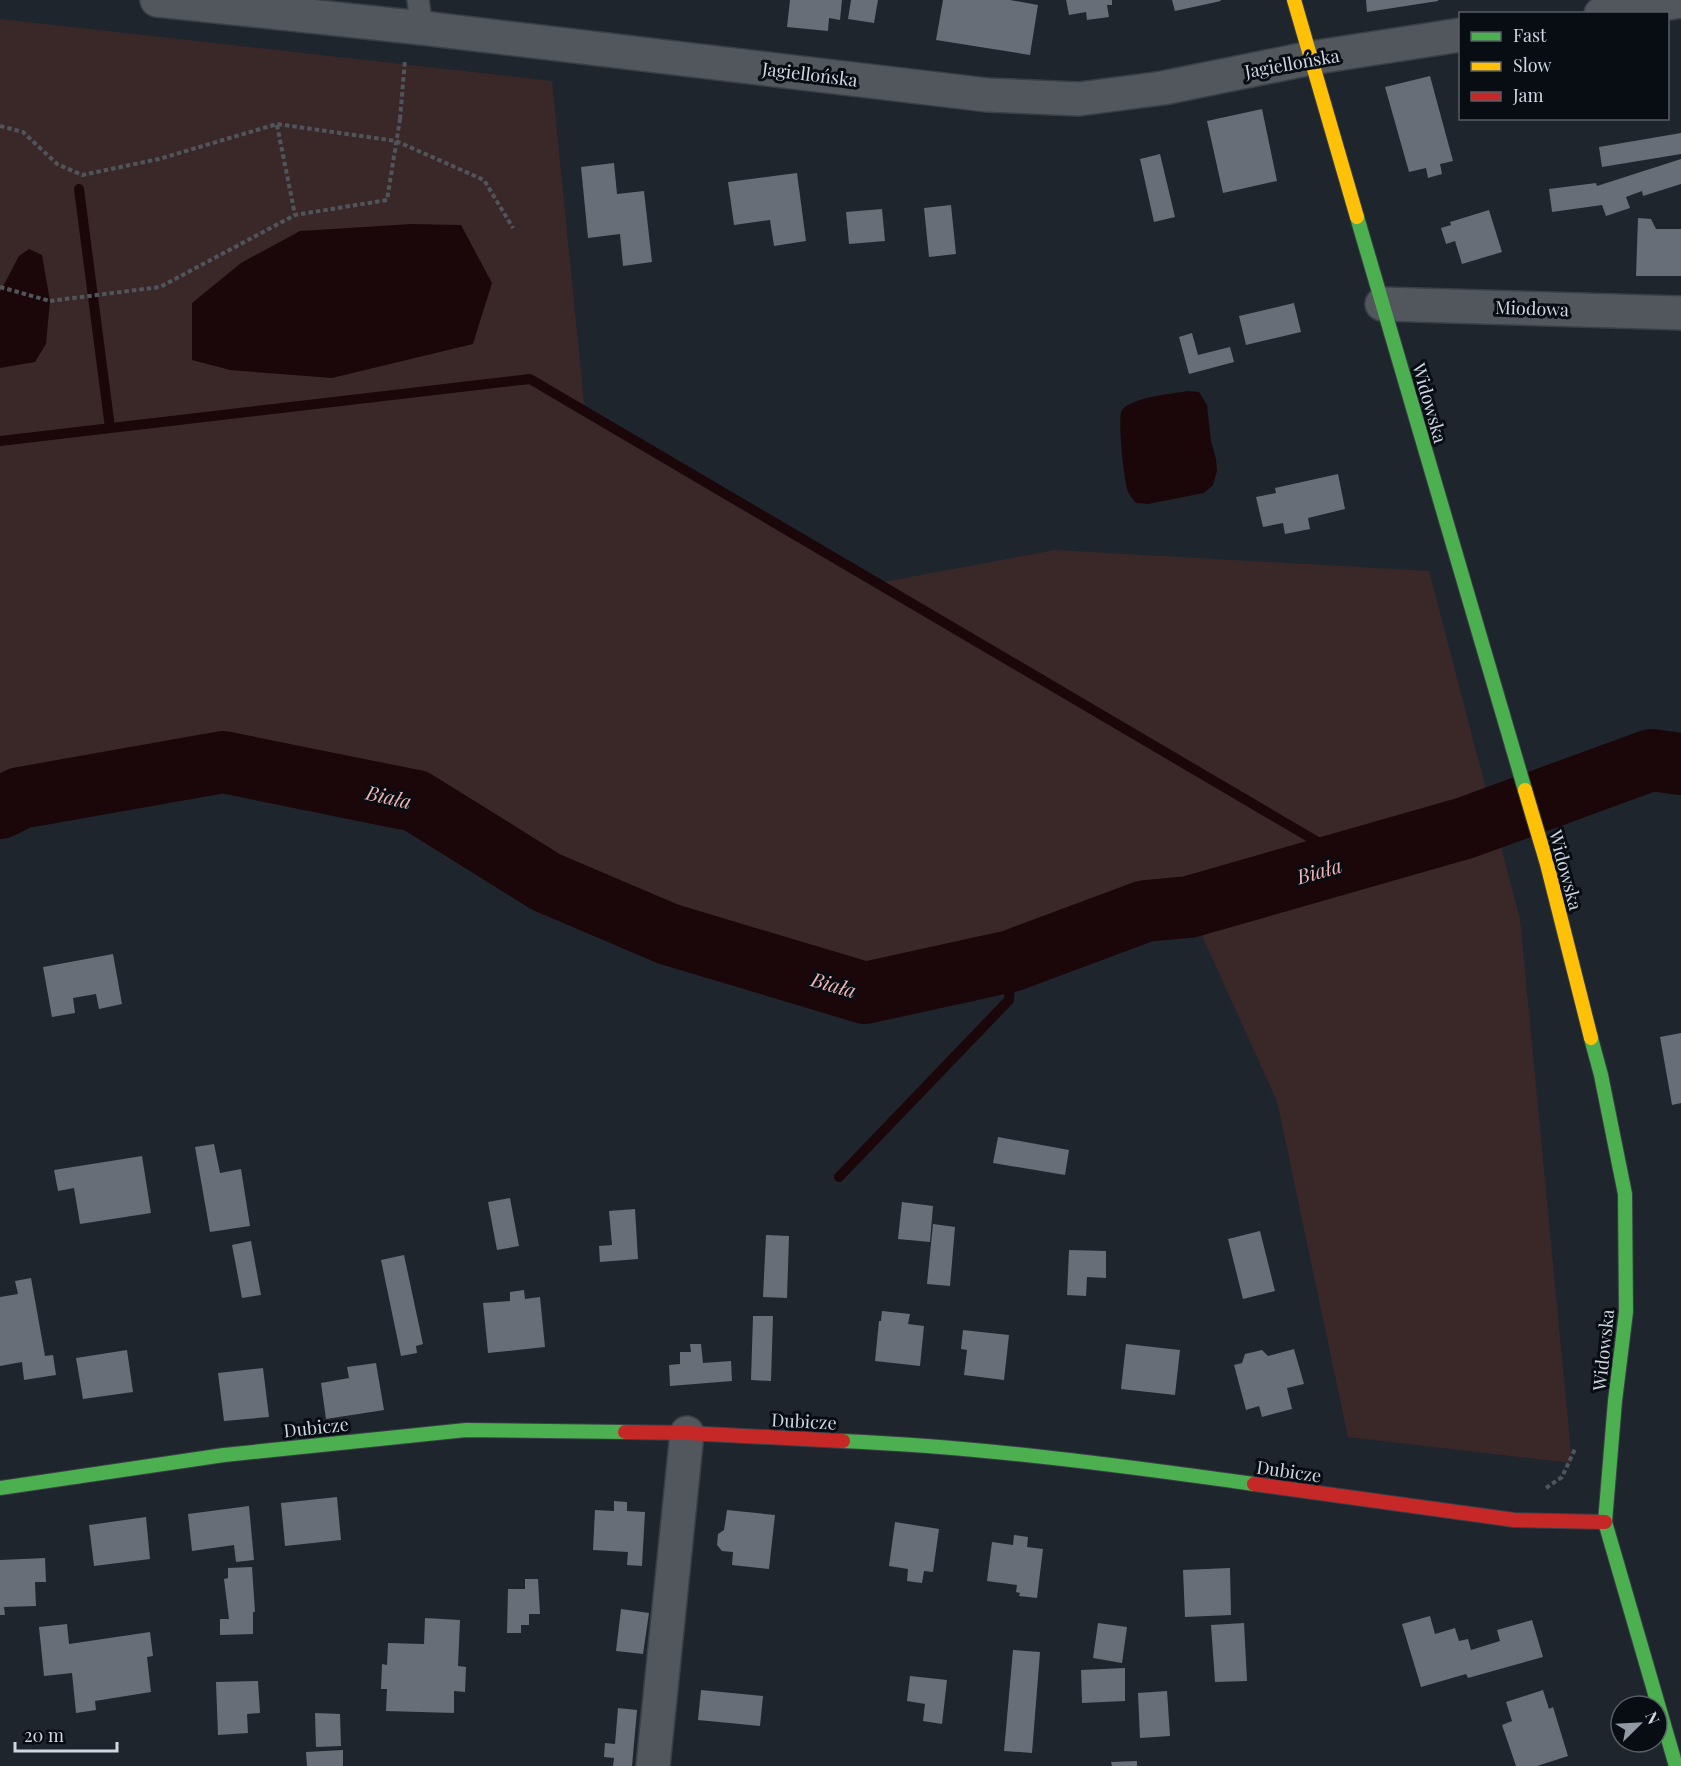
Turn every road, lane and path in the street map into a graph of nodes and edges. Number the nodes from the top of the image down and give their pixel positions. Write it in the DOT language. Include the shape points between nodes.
graph roads {
  1 [pos="158,0"];
  2 [pos="1294,0"];
  3 [pos="1681,1"];
  4 [pos="1613,12"];
  5 [pos="416,18"];
  6 [pos="1459,35"];
  7 [pos="1311,58"];
  8 [pos="277,124"];
  9 [pos="0,126"];
  10 [pos="396,141"];
  11 [pos="295,215"];
  12 [pos="513,228"];
  13 [pos="0,286"];
  14 [pos="1382,304"];
  15 [pos="1681,313"];
  16 [pos="687,1433"];
  17 [pos="1576,1446"];
  18 [pos="0,1488"];
  19 [pos="1514,1520"];
  20 [pos="1605,1522"];
  21 [pos="653,1766"];
  22 [pos="1676,1766"];
  1 -- 5 [label="street, Jagiellońska"];
  2 -- 7 [label="street, Widowska"];
  3 -- 4 [label="street"];
  5 -- 7 [label="street, Jagiellońska" via="987,95 1079,99 1163,88"];
  5 -- 10 [label="path, bridge"];
  6 -- 7 [label="street, Jagiellońska"];
  7 -- 14 [label="street, Widowska"];
  8 -- 9 [label="path" via="159,159 82,175 57,164 23,132"];
  8 -- 10 [label="path"];
  8 -- 11 [label="path"];
  10 -- 11 [label="path, bridge" via="387,200"];
  10 -- 12 [label="path" via="484,180"];
  11 -- 13 [label="path, bridge" via="160,287 50,301"];
  14 -- 15 [label="street, Miodowa"];
  14 -- 20 [label="street, Widowska" via="1547,864 1601,1075 1625,1194 1626,1312"];
  16 -- 18 [label="street, Dubicze" via="466,1430 224,1455"];
  16 -- 19 [label="street, Dubicze" via="914,1444 1134,1467"];
  16 -- 21 [label="street"];
  17 -- 19 [label="path" via="1562,1477 1542,1491 1515,1499"];
  19 -- 20 [label="street, Dubicze"];
  20 -- 22 [label="street, Widowska"];
}
